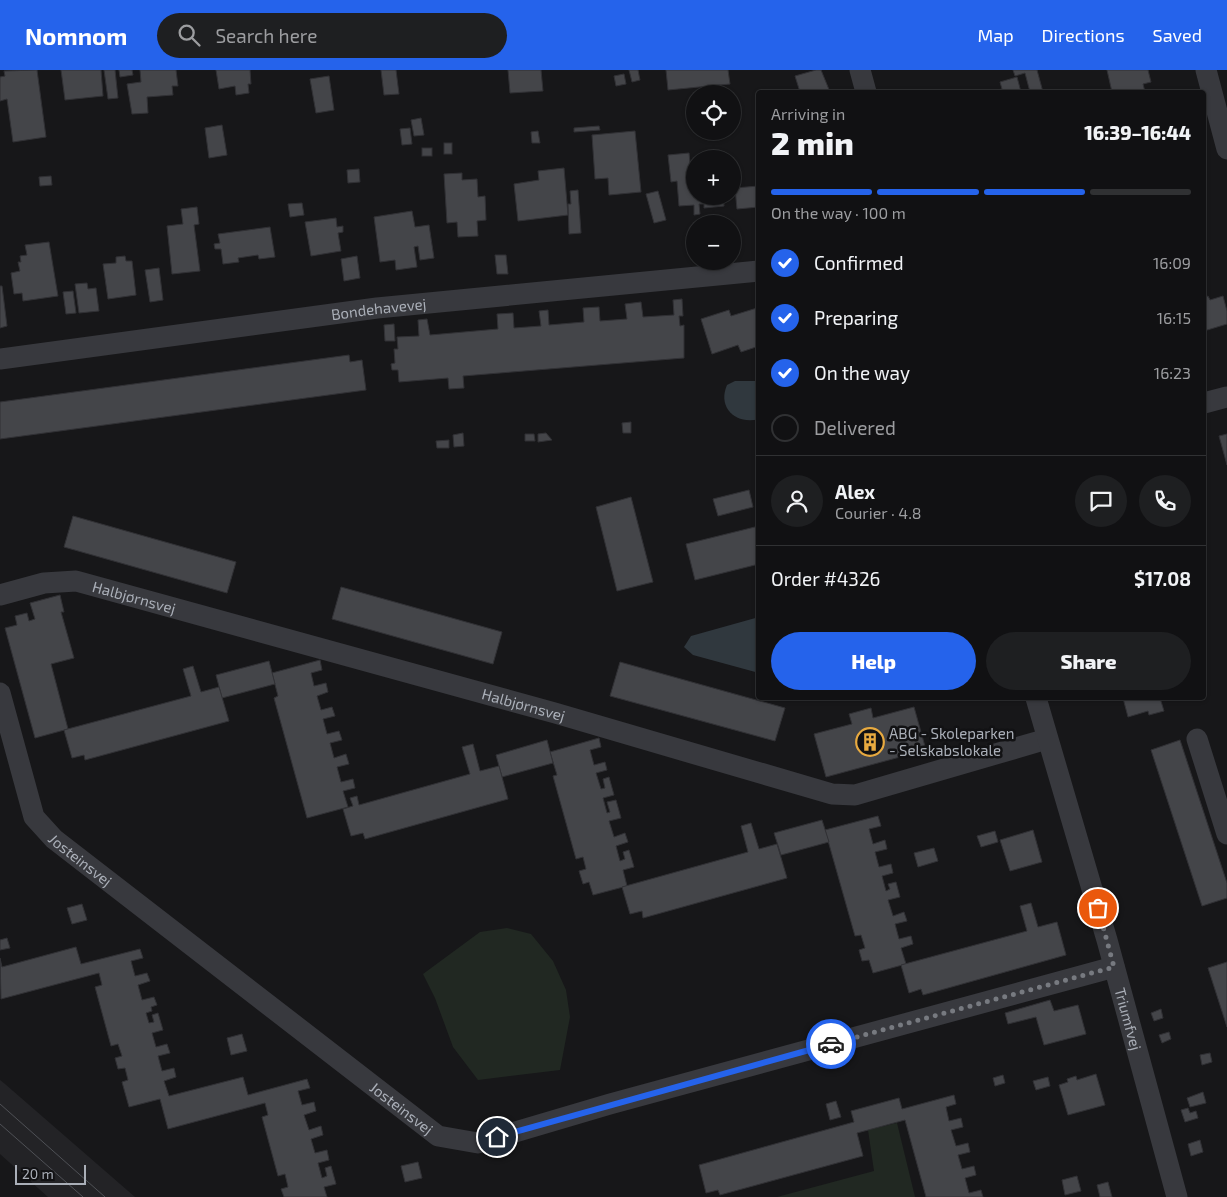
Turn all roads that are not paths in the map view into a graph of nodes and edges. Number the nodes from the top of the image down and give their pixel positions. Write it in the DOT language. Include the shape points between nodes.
graph roads {
  1 [pos="860,70"];
  2 [pos="1206,70"];
  3 [pos="865,90"];
  4 [pos="1227,149"];
  5 [pos="756,271"];
  6 [pos="0,359"];
  7 [pos="1227,397"];
  8 [pos="1206,402"];
  9 [pos="0,595"];
  10 [pos="0,693"];
  11 [pos="1037,700"];
  12 [pos="1047,739"];
  13 [pos="1197,740"];
  14 [pos="1227,834"];
  15 [pos="1114,967"];
  16 [pos="1177,1197"];
  1 -- 3 [label="street"];
  2 -- 4 [label="street"];
  5 -- 6 [label="street, Bondehavevej" via="377,308"];
  7 -- 8 [label="street"];
  9 -- 12 [label="street, Halbjørnsvej" via="44,583 76,581 555,713 832,794 855,795"];
  10 -- 15 [label="street, Josteinsvej" via="34,817 54,838 438,1136 478,1142"];
  11 -- 12 [label="street, Triumfvej"];
  12 -- 15 [label="street, Triumfvej"];
  13 -- 14 [label="street"];
  15 -- 16 [label="street, Triumfvej"];
}
